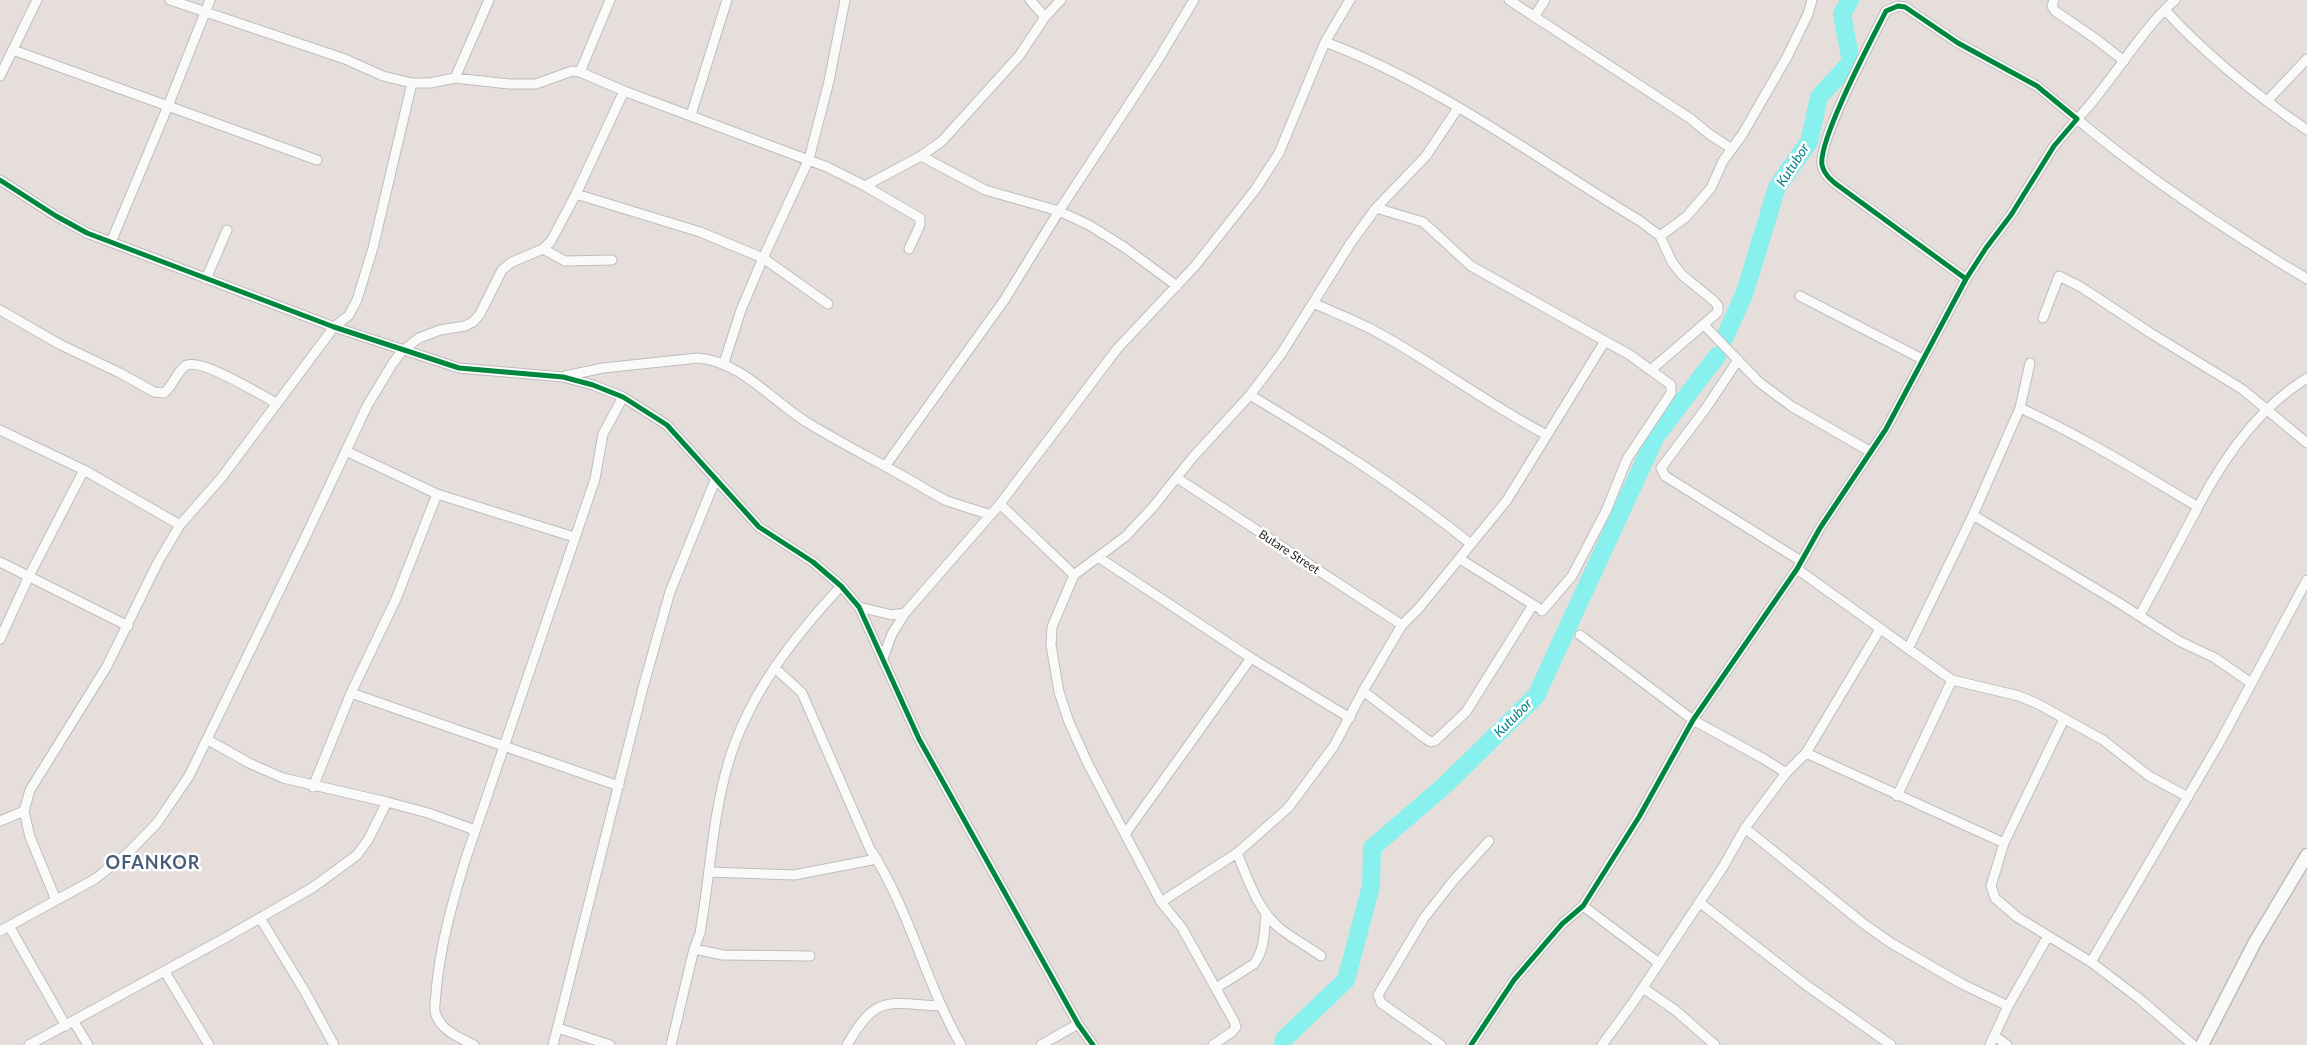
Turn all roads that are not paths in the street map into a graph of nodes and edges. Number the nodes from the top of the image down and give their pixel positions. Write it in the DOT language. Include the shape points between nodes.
graph roads {
  1 [pos="37,0"];
  2 [pos="170,0"];
  3 [pos="210,0"];
  4 [pos="489,0"];
  5 [pos="610,0"];
  6 [pos="727,0"];
  7 [pos="845,0"];
  8 [pos="1030,0"];
  9 [pos="1061,0"];
  10 [pos="1194,0"];
  11 [pos="1350,0"];
  12 [pos="1509,0"];
  13 [pos="1545,0"];
  14 [pos="1812,0"];
  15 [pos="2054,0"];
  16 [pos="2175,0"];
  17 [pos="2164,10"];
  18 [pos="206,11"];
  19 [pos="1045,17"];
  20 [pos="1534,17"];
  21 [pos="1325,42"];
  22 [pos="12,50"];
  23 [pos="2307,59"];
  24 [pos="2124,61"];
  25 [pos="580,72"];
  26 [pos="0,76"];
  27 [pos="455,78"];
  28 [pos="412,83"];
  29 [pos="624,91"];
  30 [pos="2267,101"];
  31 [pos="168,106"];
  32 [pos="1458,108"];
  33 [pos="691,115"];
  34 [pos="2077,119"];
  35 [pos="2307,130"];
  36 [pos="1732,149"];
  37 [pos="921,156"];
  38 [pos="809,159"];
  39 [pos="317,160"];
  40 [pos="0,180"];
  41 [pos="865,186"];
  42 [pos="576,194"];
  43 [pos="1376,208"];
  44 [pos="1059,210"];
  45 [pos="227,230"];
  46 [pos="1660,236"];
  47 [pos="111,242"];
  48 [pos="543,249"];
  49 [pos="909,249"];
  50 [pos="763,258"];
  51 [pos="612,260"];
  52 [pos="206,279"];
  53 [pos="1966,279"];
  54 [pos="2307,279"];
  55 [pos="1177,286"];
  56 [pos="1800,296"];
  57 [pos="1313,303"];
  58 [pos="828,304"];
  59 [pos="0,310"];
  60 [pos="2043,318"];
  61 [pos="1704,325"];
  62 [pos="334,327"];
  63 [pos="1605,341"];
  64 [pos="402,351"];
  65 [pos="1922,359"];
  66 [pos="1738,360"];
  67 [pos="2030,363"];
  68 [pos="724,364"];
  69 [pos="1652,369"];
  70 [pos="563,377"];
  71 [pos="2307,378"];
  72 [pos="1250,395"];
  73 [pos="623,397"];
  74 [pos="276,403"];
  75 [pos="2020,408"];
  76 [pos="2266,410"];
  77 [pos="0,430"];
  78 [pos="1547,435"];
  79 [pos="2307,443"];
  80 [pos="346,451"];
  81 [pos="1871,452"];
  82 [pos="886,465"];
  83 [pos="84,470"];
  84 [pos="716,478"];
  85 [pos="1177,478"];
  86 [pos="437,494"];
  87 [pos="1000,504"];
  88 [pos="2198,507"];
  89 [pos="991,515"];
  90 [pos="1973,515"];
  91 [pos="180,525"];
  92 [pos="574,537"];
  93 [pos="1471,544"];
  94 [pos="1098,557"];
  95 [pos="1460,559"];
  96 [pos="0,562"];
  97 [pos="1799,565"];
  98 [pos="1074,575"];
  99 [pos="28,576"];
  100 [pos="2306,585"];
  101 [pos="840,586"];
  102 [pos="1533,605"];
  103 [pos="859,608"];
  104 [pos="905,613"];
  105 [pos="2140,615"];
  106 [pos="1402,625"];
  107 [pos="128,626"];
  108 [pos="1880,629"];
  109 [pos="1580,635"];
  110 [pos="0,639"];
  111 [pos="1908,649"];
  112 [pos="883,658"];
  113 [pos="1251,658"];
  114 [pos="775,668"];
  115 [pos="1952,680"];
  116 [pos="2251,683"];
  117 [pos="1363,691"];
  118 [pos="351,694"];
  119 [pos="1350,718"];
  120 [pos="2064,719"];
  121 [pos="1693,720"];
  122 [pos="208,740"];
  123 [pos="504,748"];
  124 [pos="1806,753"];
  125 [pos="1786,773"];
  126 [pos="313,786"];
  127 [pos="619,786"];
  128 [pos="1897,796"];
  129 [pos="2188,797"];
  130 [pos="387,802"];
  131 [pos="24,811"];
  132 [pos="0,821"];
  133 [pos="1745,828"];
  134 [pos="475,830"];
  135 [pos="1125,834"];
  136 [pos="1489,841"];
  137 [pos="2004,843"];
  138 [pos="1237,853"];
  139 [pos="2307,855"];
  140 [pos="877,859"];
  141 [pos="709,872"];
  142 [pos="56,900"];
  143 [pos="1161,902"];
  144 [pos="1699,902"];
  145 [pos="1583,906"];
  146 [pos="1266,914"];
  147 [pos="260,918"];
  148 [pos="9,926"];
  149 [pos="0,931"];
  150 [pos="2048,936"];
  151 [pos="694,949"];
  152 [pos="810,956"];
  153 [pos="1321,956"];
  154 [pos="2091,962"];
  155 [pos="1659,963"];
  156 [pos="165,972"];
  157 [pos="1216,988"];
  158 [pos="1643,988"];
  159 [pos="940,1006"];
  160 [pos="2008,1006"];
  161 [pos="70,1024"];
  162 [pos="1078,1024"];
  163 [pos="558,1028"];
  164 [pos="1995,1036"];
  165 [pos="1429,1042"];
  166 [pos="29,1045"];
  167 [pos="88,1045"];
  168 [pos="209,1045"];
  169 [pos="334,1045"];
  170 [pos="474,1045"];
  171 [pos="553,1045"];
  172 [pos="610,1045"];
  173 [pos="671,1045"];
  174 [pos="847,1045"];
  175 [pos="961,1045"];
  176 [pos="1040,1045"];
  177 [pos="1093,1045"];
  178 [pos="1213,1045"];
  179 [pos="1440,1045"];
  180 [pos="1471,1045"];
  181 [pos="1602,1045"];
  182 [pos="1715,1045"];
  183 [pos="1892,1045"];
  184 [pos="1990,1045"];
  185 [pos="2007,1045"];
  186 [pos="2193,1045"];
  187 [pos="2202,1045"];
  1 -- 22 [label="street"];
  2 -- 18 [label="street"];
  3 -- 18 [label="street"];
  4 -- 27 [label="street"];
  5 -- 25 [label="street"];
  6 -- 33 [label="street"];
  7 -- 38 [label="street"];
  8 -- 19 [label="street"];
  9 -- 19 [label="street"];
  10 -- 44 [label="street"];
  11 -- 21 [label="street"];
  12 -- 20 [label="street"];
  13 -- 20 [label="street"];
  14 -- 36 [label="street" via="1787,57"];
  15 -- 24 [label="street" via="2052,6 2055,11"];
  16 -- 17 [label="street"];
  17 -- 24 [label="street"];
  17 -- 30 [label="street"];
  18 -- 28 [label="street" via="345,59 383,76"];
  18 -- 31 [label="street"];
  19 -- 37 [label="street" via="1019,56 982,99 942,142"];
  20 -- 36 [label="street"];
  21 -- 32 [label="street" via="1372,61"];
  21 -- 55 [label="street" via="1279,152 1222,234"];
  22 -- 26 [label="street"];
  22 -- 31 [label="street"];
  23 -- 30 [label="street"];
  24 -- 34 [label="street" via="2102,93"];
  25 -- 27 [label="street" via="572,71 536,84"];
  25 -- 29 [label="street"];
  27 -- 28 [label="street"];
  28 -- 62 [label="street" via="373,248 357,300 349,315"];
  29 -- 33 [label="street"];
  29 -- 42 [label="street"];
  30 -- 35 [label="street"];
  31 -- 39 [label="street"];
  31 -- 47 [label="street"];
  32 -- 43 [label="street" via="1426,156"];
  32 -- 46 [label="street"];
  33 -- 38 [label="street"];
  34 -- 53 [label="street" via="2054,146"];
  34 -- 53 [label="street" via="2038,86 1958,44 1905,7 1898,6 1886,12 1855,73 1824,147 1822,165 1826,175 1836,184"];
  34 -- 54 [label="street" via="2108,146 2180,197"];
  36 -- 46 [label="street" via="1711,188 1695,208"];
  37 -- 41 [label="street"];
  37 -- 44 [label="street" via="985,190"];
  38 -- 41 [label="street"];
  38 -- 50 [label="street"];
  40 -- 47 [label="street" via="56,216"];
  41 -- 49 [label="street" via="920,218"];
  42 -- 48 [label="street" via="551,241"];
  42 -- 50 [label="street" via="700,232"];
  43 -- 57 [label="street"];
  43 -- 63 [label="street" via="1423,222 1471,266"];
  44 -- 55 [label="street" via="1124,247"];
  44 -- 82 [label="street" via="1005,299"];
  45 -- 52 [label="street"];
  46 -- 61 [label="street" via="1682,275 1718,306 1718,312"];
  47 -- 52 [label="street"];
  48 -- 51 [label="street" via="565,261"];
  48 -- 64 [label="street" via="512,262 502,270 473,322 418,338"];
  50 -- 58 [label="street"];
  50 -- 68 [label="street" via="741,310"];
  52 -- 62 [label="street"];
  53 -- 65 [label="street"];
  55 -- 87 [label="street" via="1116,349"];
  56 -- 65 [label="street"];
  57 -- 72 [label="street"];
  57 -- 78 [label="street" via="1373,330 1517,420"];
  59 -- 74 [label="street" via="154,392 164,393 186,365 192,363 211,368"];
  60 -- 76 [label="street" via="2059,276 2213,370"];
  61 -- 66 [label="street"];
  61 -- 69 [label="street"];
  62 -- 64 [label="street"];
  62 -- 74 [label="street"];
  63 -- 69 [label="street"];
  63 -- 78 [label="street"];
  64 -- 70 [label="street" via="459,368"];
  64 -- 80 [label="street" via="367,406"];
  65 -- 81 [label="street" via="1903,400"];
  66 -- 81 [label="street" via="1759,382 1791,406"];
  66 -- 97 [label="street" via="1661,468 1665,476"];
  67 -- 75 [label="street"];
  68 -- 70 [label="street" via="698,358 603,368"];
  68 -- 82 [label="street" via="807,422"];
  69 -- 102 [label="street" via="1670,385 1672,393 1627,459 1606,511 1572,576 1545,613"];
  70 -- 73 [label="street"];
  71 -- 76 [label="street"];
  72 -- 85 [label="street"];
  72 -- 93 [label="street" via="1364,464"];
  73 -- 84 [label="street" via="667,425"];
  73 -- 92 [label="street" via="603,434 595,479"];
  74 -- 91 [label="street" via="222,477"];
  75 -- 88 [label="street" via="2092,445"];
  75 -- 90 [label="street"];
  76 -- 79 [label="street"];
  76 -- 88 [label="street" via="2226,459"];
  77 -- 83 [label="street"];
  78 -- 93 [label="street" via="1507,500"];
  80 -- 86 [label="street"];
  80 -- 122 [label="street"];
  81 -- 97 [label="street"];
  82 -- 89 [label="street" via="948,501"];
  83 -- 91 [label="street"];
  83 -- 99 [label="street"];
  84 -- 101 [label="street" via="759,526 814,562"];
  84 -- 127 [label="street" via="670,592"];
  85 -- 94 [label="street" via="1126,536"];
  85 -- 106 [label="street, Butare Street"];
  86 -- 92 [label="street"];
  86 -- 118 [label="street" via="396,599"];
  87 -- 89 [label="street"];
  87 -- 98 [label="street"];
  88 -- 105 [label="street"];
  89 -- 104 [label="street"];
  90 -- 105 [label="street"];
  90 -- 111 [label="street"];
  91 -- 107 [label="street" via="158,562"];
  92 -- 123 [label="street"];
  93 -- 95 [label="street"];
  94 -- 98 [label="street"];
  94 -- 113 [label="street"];
  95 -- 102 [label="street"];
  95 -- 106 [label="street"];
  96 -- 99 [label="street"];
  97 -- 108 [label="street"];
  97 -- 121 [label="street"];
  98 -- 135 [label="street" via="1052,627 1051,645 1059,692 1088,764"];
  99 -- 107 [label="street"];
  99 -- 110 [label="street"];
  100 -- 116 [label="street"];
  101 -- 103 [label="street"];
  101 -- 114 [label="street" via="799,632"];
  102 -- 117 [label="street" via="1466,712 1435,741 1426,739"];
  103 -- 104 [label="street" via="892,615"];
  103 -- 112 [label="street"];
  104 -- 112 [label="street"];
  105 -- 116 [label="street" via="2179,641 2215,658"];
  106 -- 117 [label="street"];
  107 -- 131 [label="street" via="108,666 30,790"];
  108 -- 111 [label="street"];
  108 -- 124 [label="street"];
  109 -- 121 [label="street"];
  111 -- 115 [label="street"];
  112 -- 162 [label="street" via="919,739"];
  113 -- 119 [label="street"];
  113 -- 135 [label="street"];
  114 -- 140 [label="street" via="802,693"];
  114 -- 141 [label="street" via="748,712 728,765"];
  115 -- 120 [label="street" via="2019,696"];
  115 -- 128 [label="street"];
  116 -- 129 [label="street"];
  117 -- 119 [label="street"];
  118 -- 123 [label="street"];
  118 -- 126 [label="street"];
  119 -- 138 [label="street" via="1334,746 1288,808"];
  120 -- 129 [label="street" via="2116,748 2149,776"];
  120 -- 137 [label="street"];
  121 -- 125 [label="street"];
  121 -- 145 [label="street" via="1639,817"];
  122 -- 126 [label="street" via="249,764"];
  122 -- 142 [label="street" via="189,776 157,823 130,852 95,879"];
  123 -- 127 [label="street"];
  123 -- 134 [label="street"];
  124 -- 125 [label="street"];
  124 -- 128 [label="street"];
  125 -- 133 [label="street"];
  126 -- 130 [label="street"];
  127 -- 163 [label="street"];
  128 -- 137 [label="street"];
  129 -- 154 [label="street"];
  130 -- 134 [label="street"];
  130 -- 147 [label="street" via="368,840 356,855 312,888"];
  131 -- 132 [label="street"];
  131 -- 142 [label="street" via="30,837"];
  133 -- 144 [label="street"];
  133 -- 160 [label="street" via="1891,943"];
  134 -- 170 [label="street" via="441,949 435,1013 441,1025"];
  135 -- 143 [label="street"];
  136 -- 165 [label="street" via="1424,918 1378,996 1381,1003"];
  137 -- 150 [label="street" via="1991,886 1995,898 2017,917"];
  138 -- 143 [label="street"];
  138 -- 146 [label="street"];
  139 -- 187 [label="street" via="2255,942"];
  140 -- 141 [label="street" via="794,875"];
  140 -- 159 [label="street" via="901,904"];
  141 -- 151 [label="street" via="702,926"];
  142 -- 148 [label="street"];
  143 -- 157 [label="street" via="1182,928"];
  144 -- 155 [label="street"];
  144 -- 183 [label="street" via="1806,985"];
  145 -- 155 [label="street"];
  145 -- 180 [label="street" via="1562,924 1514,980"];
  146 -- 153 [label="street" via="1282,930"];
  146 -- 157 [label="street" via="1259,958"];
  147 -- 156 [label="street"];
  147 -- 169 [label="street"];
  148 -- 149 [label="street"];
  148 -- 161 [label="street"];
  150 -- 154 [label="street"];
  150 -- 160 [label="street"];
  151 -- 152 [label="street" via="723,955"];
  151 -- 173 [label="street"];
  154 -- 186 [label="street"];
  155 -- 158 [label="street"];
  156 -- 161 [label="street"];
  156 -- 168 [label="street"];
  157 -- 178 [label="street" via="1236,1027"];
  158 -- 181 [label="street"];
  158 -- 182 [label="street" via="1675,1010"];
  159 -- 174 [label="street" via="881,1005 862,1020"];
  159 -- 175 [label="street"];
  160 -- 164 [label="street"];
  161 -- 166 [label="street"];
  161 -- 167 [label="street"];
  162 -- 176 [label="street"];
  162 -- 177 [label="street"];
  163 -- 171 [label="street"];
  163 -- 172 [label="street"];
  164 -- 184 [label="street"];
  164 -- 185 [label="street"];
  165 -- 179 [label="street"];
}
